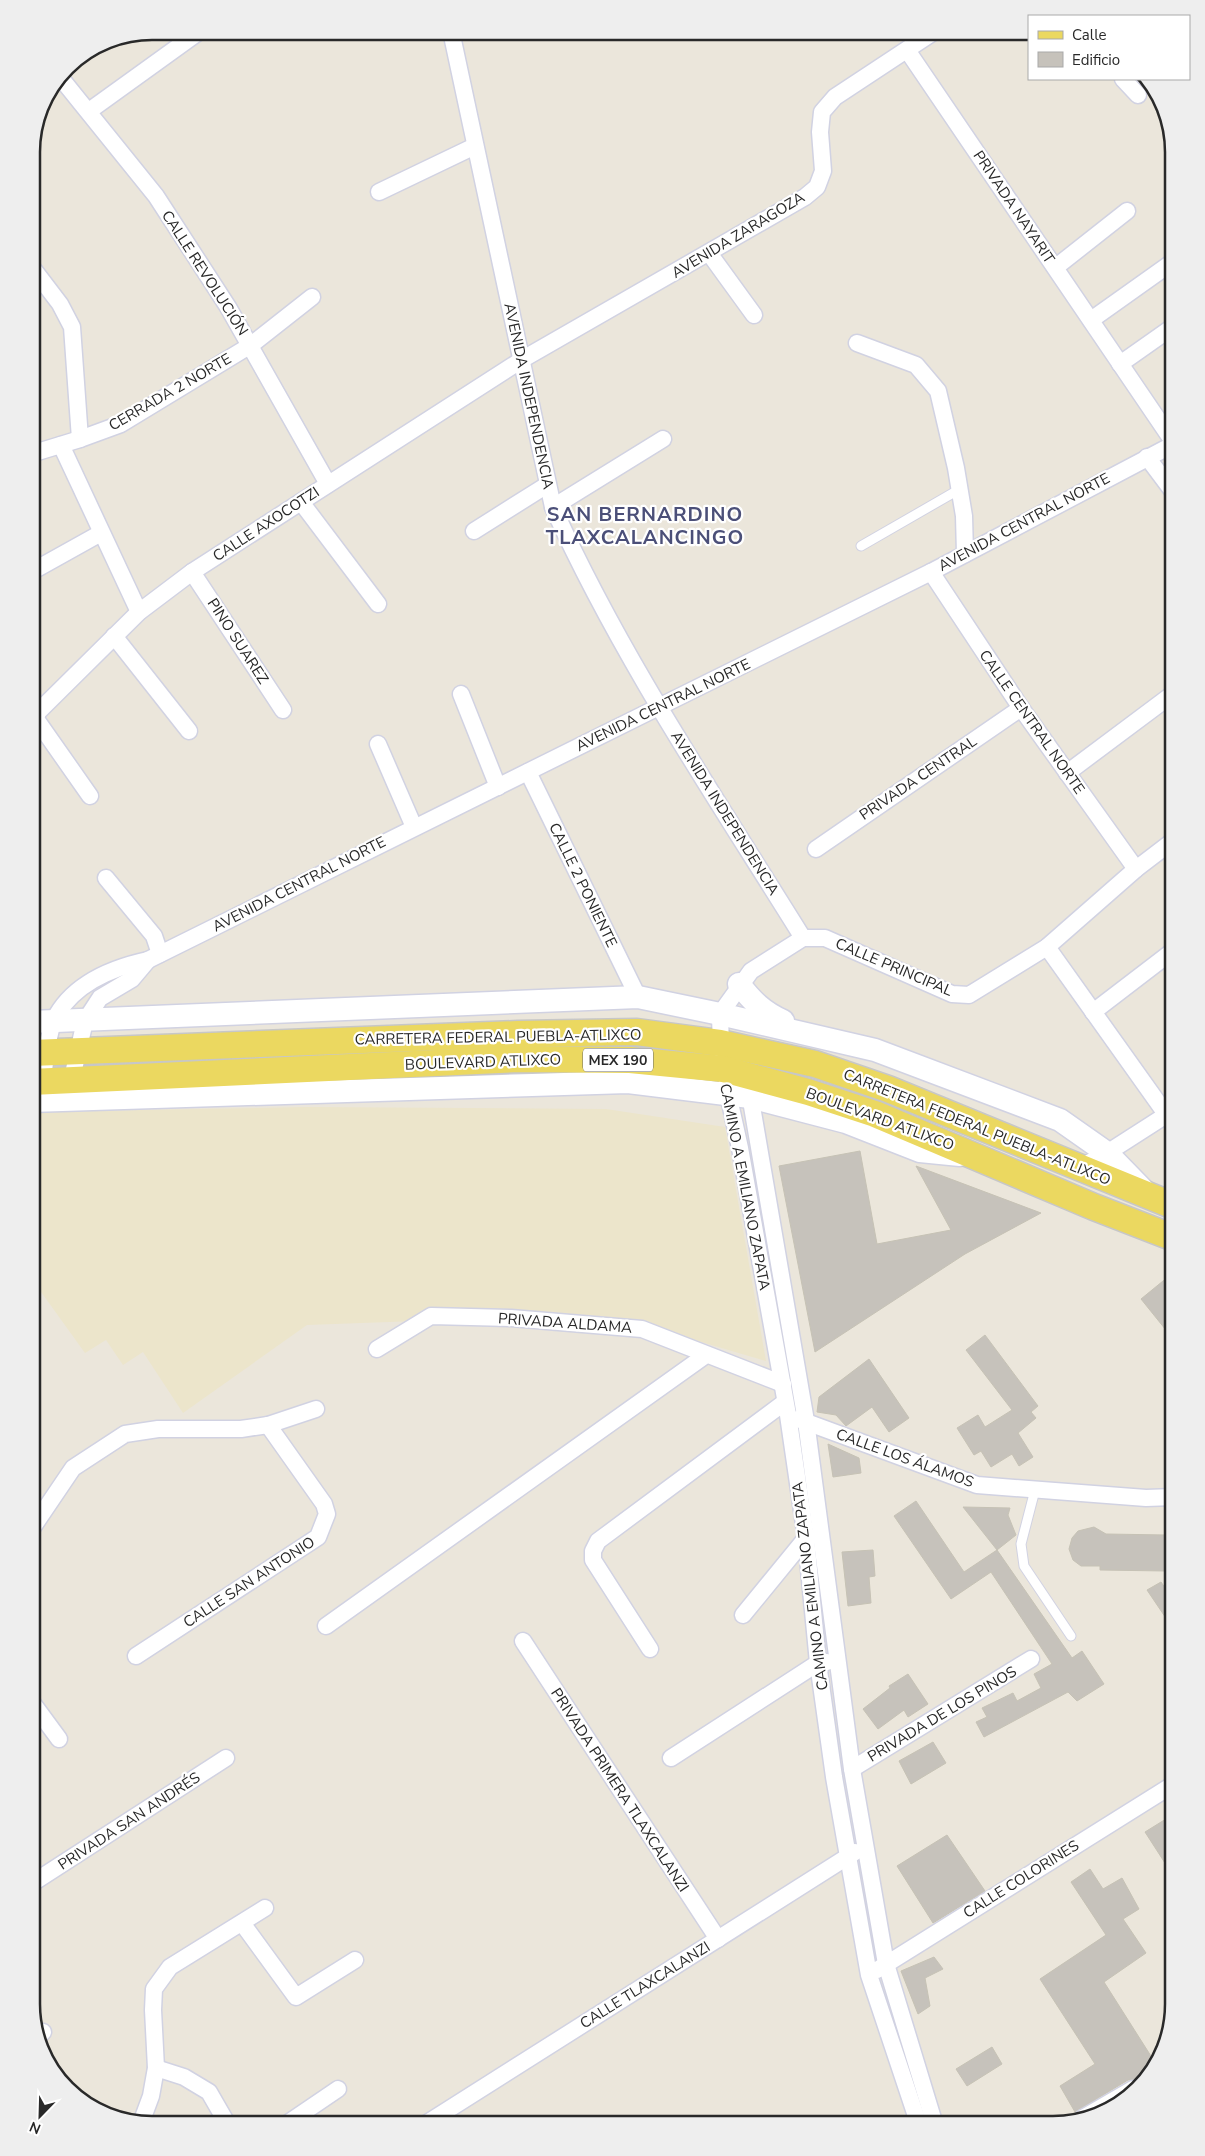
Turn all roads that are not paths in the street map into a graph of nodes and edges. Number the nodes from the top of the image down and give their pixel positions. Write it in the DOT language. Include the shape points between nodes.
graph roads {
  1 [pos="188,40"];
  2 [pos="453,40"];
  3 [pos="923,40"];
  4 [pos="907,50"];
  5 [pos="1124,80"];
  6 [pos="65,83"];
  7 [pos="1138,95"];
  8 [pos="89,112"];
  9 [pos="475,146"];
  10 [pos="379,192"];
  11 [pos="1127,211"];
  12 [pos="709,253"];
  13 [pos="1056,267"];
  14 [pos="1165,267"];
  15 [pos="40,278"];
  16 [pos="312,297"];
  17 [pos="754,315"];
  18 [pos="1091,320"];
  19 [pos="1165,332"];
  20 [pos="857,343"];
  21 [pos="251,345"];
  22 [pos="523,360"];
  23 [pos="1120,364"];
  24 [pos="1165,431"];
  25 [pos="663,439"];
  26 [pos="80,440"];
  27 [pos="61,445"];
  28 [pos="1165,448"];
  29 [pos="40,452"];
  30 [pos="1147,456"];
  31 [pos="1165,481"];
  32 [pos="328,484"];
  33 [pos="547,485"];
  34 [pos="960,489"];
  35 [pos="301,502"];
  36 [pos="554,507"];
  37 [pos="474,531"];
  38 [pos="101,533"];
  39 [pos="861,546"];
  40 [pos="965,554"];
  41 [pos="40,567"];
  42 [pos="192,572"];
  43 [pos="931,572"];
  44 [pos="378,604"];
  45 [pos="139,612"];
  46 [pos="114,636"];
  47 [pos="461,694"];
  48 [pos="1165,700"];
  49 [pos="659,706"];
  50 [pos="1021,708"];
  51 [pos="40,710"];
  52 [pos="283,710"];
  53 [pos="40,725"];
  54 [pos="189,731"];
  55 [pos="378,744"];
  56 [pos="528,772"];
  57 [pos="1067,773"];
  58 [pos="498,787"];
  59 [pos="90,796"];
  60 [pos="414,827"];
  61 [pos="1165,847"];
  62 [pos="816,849"];
  63 [pos="1136,869"];
  64 [pos="106,878"];
  65 [pos="803,938"];
  66 [pos="1047,947"];
  67 [pos="154,957"];
  68 [pos="1165,957"];
  69 [pos="737,990"];
  70 [pos="638,997"];
  71 [pos="1093,1012"];
  72 [pos="730,1016"];
  73 [pos="85,1021"];
  74 [pos="40,1022"];
  75 [pos="54,1022"];
  76 [pos="808,1034"];
  77 [pos="732,1045"];
  78 [pos="40,1051"];
  79 [pos="77,1052"];
  80 [pos="40,1053"];
  81 [pos="737,1084"];
  82 [pos="70,1090"];
  83 [pos="40,1092"];
  84 [pos="1165,1106"];
  85 [pos="1165,1115"];
  86 [pos="1106,1154"];
  87 [pos="1079,1168"];
  88 [pos="1149,1196"];
  89 [pos="1165,1202"];
  90 [pos="1165,1235"];
  91 [pos="377,1349"];
  92 [pos="706,1355"];
  93 [pos="782,1384"];
  94 [pos="316,1408"];
  95 [pos="786,1409"];
  96 [pos="806,1421"];
  97 [pos="268,1425"];
  98 [pos="1035,1490"];
  99 [pos="1165,1497"];
  100 [pos="40,1516"];
  101 [pos="806,1538"];
  102 [pos="743,1615"];
  103 [pos="326,1626"];
  104 [pos="1071,1636"];
  105 [pos="522,1641"];
  106 [pos="650,1649"];
  107 [pos="136,1656"];
  108 [pos="1031,1659"];
  109 [pos="836,1661"];
  110 [pos="818,1663"];
  111 [pos="40,1713"];
  112 [pos="59,1739"];
  113 [pos="226,1758"];
  114 [pos="671,1758"];
  115 [pos="852,1769"];
  116 [pos="1165,1790"];
  117 [pos="866,1846"];
  118 [pos="847,1856"];
  119 [pos="40,1878"];
  120 [pos="265,1908"];
  121 [pos="242,1923"];
  122 [pos="718,1939"];
  123 [pos="354,1960"];
  124 [pos="886,1964"];
  125 [pos="869,1975"];
  126 [pos="156,2068"];
  127 [pos="338,2089"];
  128 [pos="143,2116"];
  129 [pos="223,2116"];
  130 [pos="297,2116"];
  131 [pos="438,2116"];
  132 [pos="916,2116"];
  133 [pos="933,2116"];
  1 -- 8 [label="street"];
  2 -- 9 [label="street, AVENIDA INDEPENDENCIA"];
  3 -- 4 [label="street, AVENIDA ZARAGOZA"];
  4 -- 12 [label="street, AVENIDA ZARAGOZA" via="835,98 822,112 823,171 817,186 805,197"];
  4 -- 13 [label="street, PRIVADA NAYARIT"];
  5 -- 7 [label="street"];
  6 -- 8 [label="street, CALLE REVOLUCIÓN"];
  8 -- 21 [label="street, CALLE REVOLUCIÓN" via="156,196"];
  9 -- 10 [label="street"];
  9 -- 22 [label="street, AVENIDA INDEPENDENCIA"];
  11 -- 13 [label="street"];
  12 -- 17 [label="street"];
  12 -- 22 [label="street, AVENIDA ZARAGOZA"];
  13 -- 18 [label="street, PRIVADA NAYARIT"];
  14 -- 18 [label="street"];
  15 -- 26 [label="street" via="60,304 72,327"];
  16 -- 21 [label="street, CERRADA 2 NORTE"];
  18 -- 23 [label="street, PRIVADA NAYARIT"];
  19 -- 23 [label="street"];
  20 -- 34 [label="street" via="916,365 938,391"];
  21 -- 26 [label="street, CERRADA 2 NORTE" via="121,424"];
  21 -- 32 [label="street, CALLE REVOLUCIÓN"];
  22 -- 32 [label="street, CALLE AXOCOTZI"];
  22 -- 33 [label="street, AVENIDA INDEPENDENCIA"];
  23 -- 24 [label="street, PRIVADA NAYARIT"];
  25 -- 36 [label="street"];
  26 -- 27 [label="street, CERRADA 2 NORTE"];
  27 -- 29 [label="street, CERRADA 2 NORTE"];
  27 -- 38 [label="street"];
  28 -- 30 [label="street, AVENIDA CENTRAL NORTE"];
  30 -- 31 [label="street"];
  30 -- 40 [label="street, AVENIDA CENTRAL NORTE"];
  32 -- 35 [label="street, CALLE AXOCOTZI"];
  33 -- 36 [label="street, AVENIDA INDEPENDENCIA"];
  33 -- 37 [label="street"];
  34 -- 39 [label="lane"];
  34 -- 40 [label="street"];
  35 -- 42 [label="street, CALLE AXOCOTZI"];
  35 -- 44 [label="street"];
  36 -- 49 [label="street, AVENIDA INDEPENDENCIA" via="575,556"];
  38 -- 41 [label="street"];
  38 -- 45 [label="street"];
  40 -- 43 [label="street, AVENIDA CENTRAL NORTE"];
  42 -- 45 [label="street, CALLE AXOCOTZI"];
  42 -- 52 [label="street, PINO SUAREZ"];
  43 -- 49 [label="street, AVENIDA CENTRAL NORTE"];
  43 -- 50 [label="street, CALLE CENTRAL NORTE"];
  45 -- 46 [label="street, CALLE AXOCOTZI"];
  46 -- 51 [label="street, CALLE AXOCOTZI"];
  46 -- 54 [label="street"];
  47 -- 58 [label="street"];
  48 -- 57 [label="street"];
  49 -- 56 [label="street, AVENIDA CENTRAL NORTE"];
  49 -- 65 [label="street, AVENIDA INDEPENDENCIA"];
  50 -- 57 [label="street, CALLE CENTRAL NORTE"];
  50 -- 62 [label="street, PRIVADA CENTRAL"];
  53 -- 59 [label="street, CALLE AXOCOTZI"];
  55 -- 60 [label="street"];
  56 -- 58 [label="street, AVENIDA CENTRAL NORTE"];
  56 -- 70 [label="street, CALLE 2 PONIENTE"];
  57 -- 63 [label="street, CALLE CENTRAL NORTE"];
  58 -- 60 [label="street, AVENIDA CENTRAL NORTE"];
  60 -- 67 [label="street, AVENIDA CENTRAL NORTE"];
  61 -- 63 [label="street, CALLE PRINCIPAL"];
  63 -- 66 [label="street, CALLE PRINCIPAL"];
  64 -- 67 [label="street" via="154,936"];
  65 -- 66 [label="street, CALLE PRINCIPAL" via="825,938 952,994 969,995"];
  65 -- 69 [label="street" via="751,971"];
  66 -- 71 [label="street"];
  67 -- 73 [label="street, AVENIDA CENTRAL NORTE" via="132,978 100,998"];
  67 -- 75 [label="street, AVENIDA CENTRAL NORTE" via="120,966 88,982 67,1001"];
  68 -- 71 [label="street"];
  69 -- 72 [label="street"];
  69 -- 76 [label="street" via="766,1014"];
  70 -- 72 [label="street"];
  70 -- 73 [label="street"];
  71 -- 84 [label="street"];
  72 -- 76 [label="street"];
  72 -- 77 [label="street"];
  72 -- 77 [label="street"];
  73 -- 75 [label="street"];
  73 -- 79 [label="street, AVENIDA CENTRAL NORTE"];
  74 -- 75 [label="street"];
  75 -- 78 [label="street, AVENIDA CENTRAL NORTE"];
  76 -- 86 [label="street" via="875,1050 1060,1120"];
  77 -- 79 [label="main road, CARRETERA FEDERAL PUEBLA-ATLIXCO / MEX 190" via="637,1032"];
  77 -- 81 [label="street, CAMINO A EMILIANO ZAPATA"];
  77 -- 81 [label="street, CAMINO A EMILIANO ZAPATA"];
  77 -- 87 [label="main road, CARRETERA FEDERAL PUEBLA-ATLIXCO / MEX 190" via="815,1064 888,1089"];
  79 -- 80 [label="main road, CARRETERA FEDERAL PUEBLA-ATLIXCO / MEX 190"];
  79 -- 82 [label="street, AVENIDA CENTRAL NORTE"];
  81 -- 82 [label="main road, BOULEVARD ATLIXCO / MEX 190" via="630,1060 519,1059"];
  81 -- 90 [label="main road, BOULEVARD ATLIXCO / MEX 190" via="808,1092 875,1114"];
  81 -- 93 [label="street, CAMINO A EMILIANO ZAPATA" via="740,1148"];
  81 -- 96 [label="street, CAMINO A EMILIANO ZAPATA"];
  82 -- 83 [label="main road, BOULEVARD ATLIXCO / MEX 190"];
  85 -- 86 [label="street"];
  86 -- 87 [label="street"];
  86 -- 88 [label="street"];
  87 -- 88 [label="main road, CARRETERA FEDERAL PUEBLA-ATLIXCO / MEX 190"];
  88 -- 89 [label="main road, CARRETERA FEDERAL PUEBLA-ATLIXCO / MEX 190"];
  91 -- 92 [label="street, PRIVADA ALDAMA" via="431,1316 511,1318 642,1329"];
  92 -- 93 [label="street, PRIVADA ALDAMA"];
  92 -- 103 [label="street"];
  93 -- 95 [label="street, CAMINO A EMILIANO ZAPATA"];
  94 -- 97 [label="street"];
  95 -- 96 [label="street, CALLE LOS ÁLAMOS"];
  95 -- 101 [label="street, CAMINO A EMILIANO ZAPATA"];
  95 -- 106 [label="street" via="598,1541 593,1550 593,1560"];
  96 -- 98 [label="street, CALLE LOS ÁLAMOS" via="977,1485"];
  96 -- 109 [label="street, CAMINO A EMILIANO ZAPATA"];
  97 -- 100 [label="street" via="241,1429 158,1429 125,1434 73,1468"];
  97 -- 107 [label="street, CALLE SAN ANTONIO" via="324,1504 327,1514 318,1537"];
  98 -- 99 [label="street, CALLE LOS ÁLAMOS"];
  98 -- 104 [label="lane" via="1021,1544 1024,1566"];
  101 -- 102 [label="street"];
  101 -- 110 [label="street, CAMINO A EMILIANO ZAPATA"];
  105 -- 122 [label="street, PRIVADA PRIMERA TLAXCALANZI"];
  108 -- 115 [label="street, PRIVADA DE LOS PINOS"];
  109 -- 110 [label="street"];
  109 -- 115 [label="street, CAMINO A EMILIANO ZAPATA"];
  110 -- 114 [label="street"];
  110 -- 118 [label="street, CAMINO A EMILIANO ZAPATA"];
  111 -- 112 [label="street"];
  113 -- 119 [label="street, PRIVADA SAN ANDRÉS"];
  115 -- 117 [label="street, CAMINO A EMILIANO ZAPATA"];
  116 -- 124 [label="street, CALLE COLORINES"];
  117 -- 118 [label="street, CALLE TLAXCALANZI"];
  117 -- 124 [label="street, CAMINO A EMILIANO ZAPATA"];
  118 -- 122 [label="street, CALLE TLAXCALANZI"];
  118 -- 125 [label="street, CAMINO A EMILIANO ZAPATA"];
  120 -- 121 [label="street"];
  121 -- 123 [label="street" via="296,1997"];
  121 -- 126 [label="street" via="170,1967 154,1989 152,2010"];
  122 -- 131 [label="street, CALLE TLAXCALANZI"];
  124 -- 125 [label="street, CALLE COLORINES"];
  124 -- 133 [label="street, CAMINO A EMILIANO ZAPATA"];
  125 -- 132 [label="street, CAMINO A EMILIANO ZAPATA"];
  126 -- 128 [label="street" via="151,2096"];
  126 -- 129 [label="street" via="184,2077 209,2092"];
  127 -- 130 [label="street"];
}
